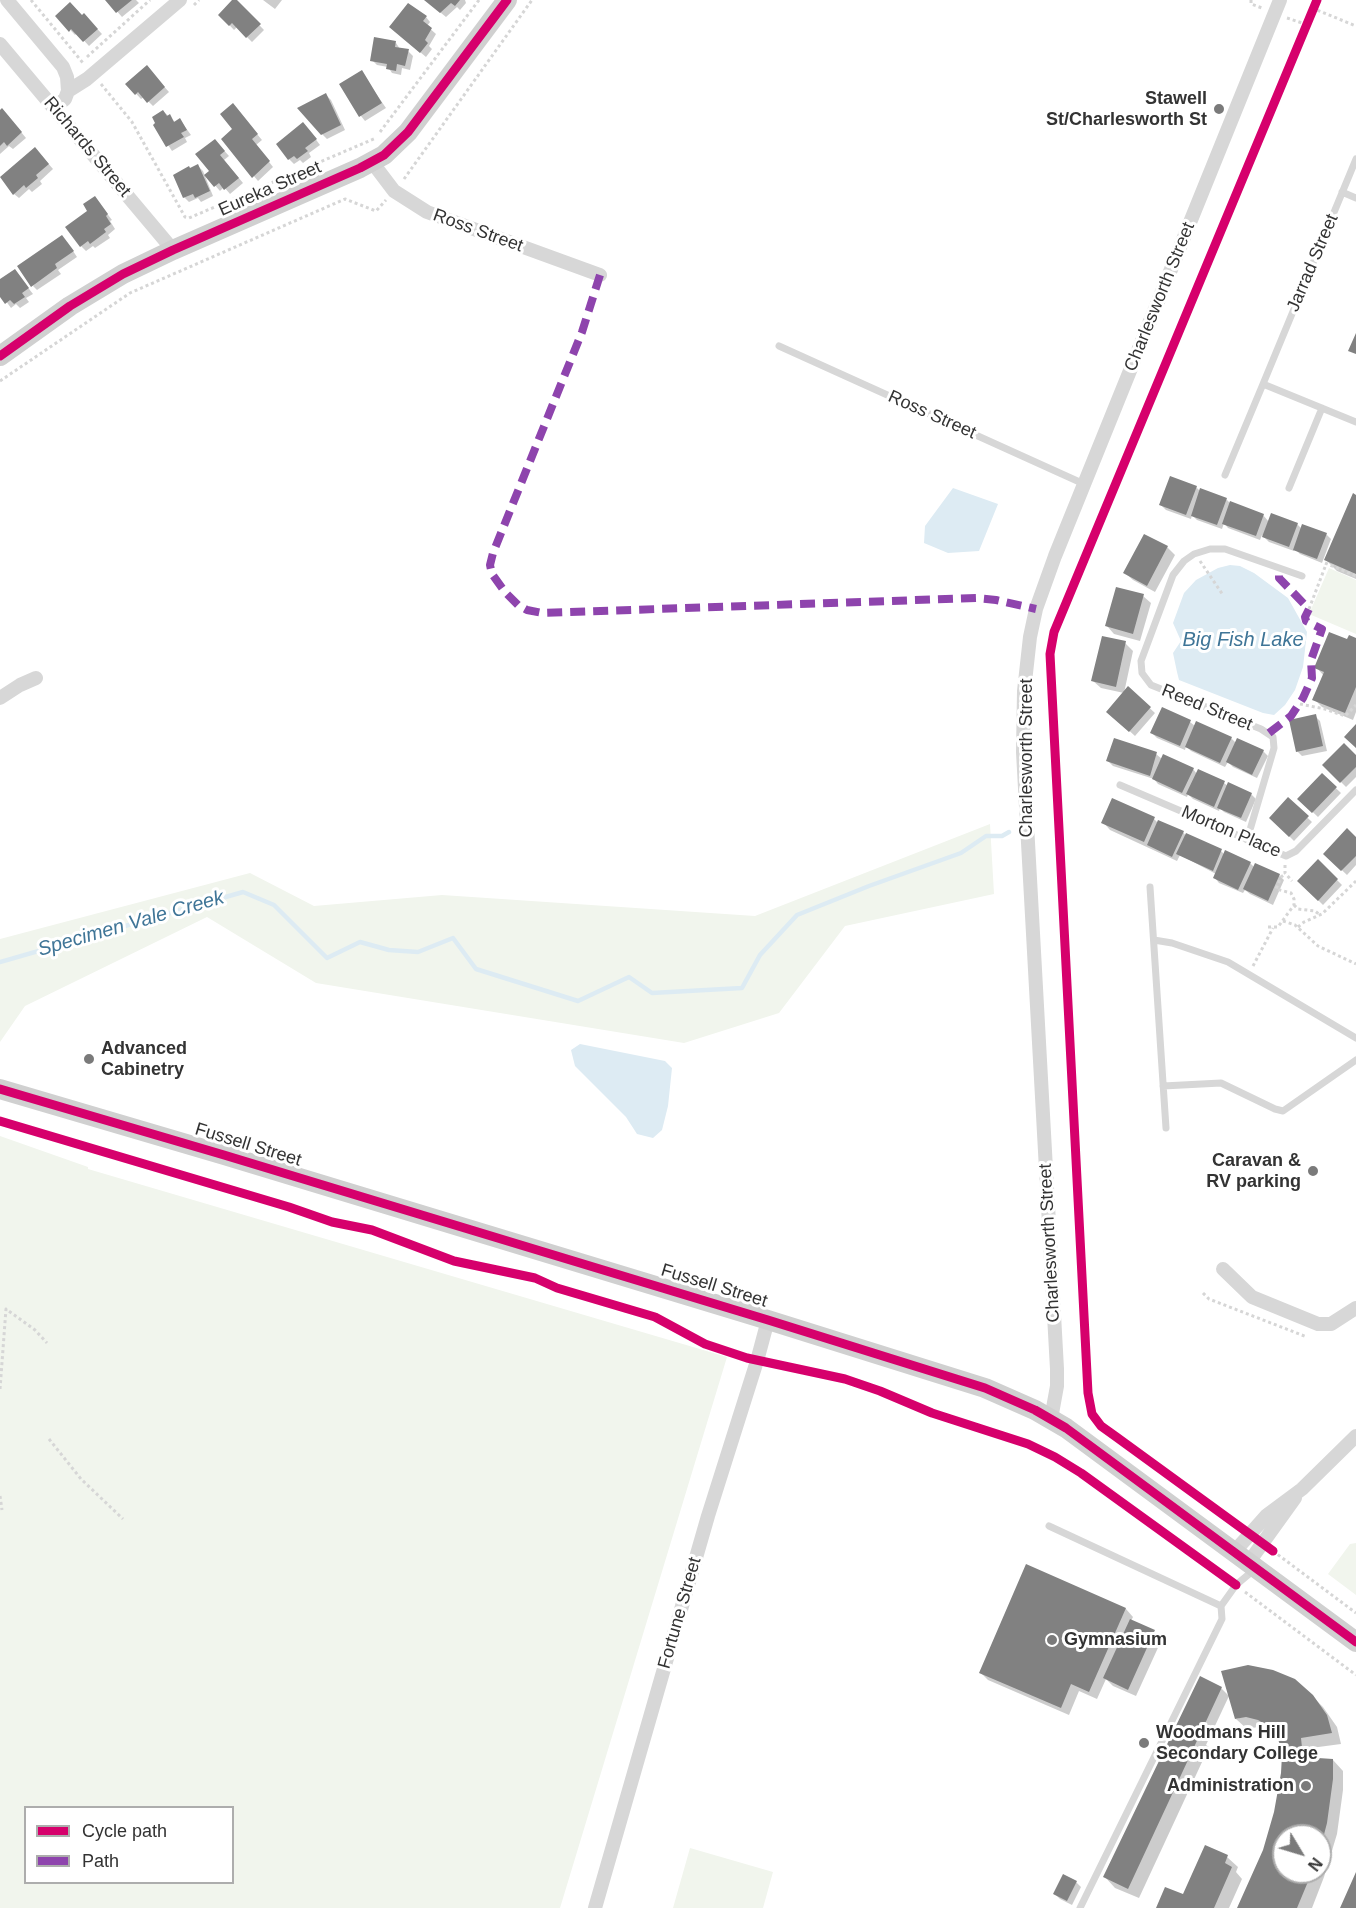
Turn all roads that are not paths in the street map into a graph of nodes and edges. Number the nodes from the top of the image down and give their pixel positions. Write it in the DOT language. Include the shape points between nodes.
graph roads {
  1 [pos="7,0"];
  2 [pos="180,0"];
  3 [pos="507,0"];
  4 [pos="1280,0"];
  5 [pos="0,44"];
  6 [pos="68,92"];
  7 [pos="54,108"];
  8 [pos="1356,159"];
  9 [pos="372,162"];
  10 [pos="1342,192"];
  11 [pos="1356,198"];
  12 [pos="173,250"];
  13 [pos="600,275"];
  14 [pos="779,346"];
  15 [pos="0,356"];
  16 [pos="1263,384"];
  17 [pos="1322,408"];
  18 [pos="1356,422"];
  19 [pos="1226,475"];
  20 [pos="1084,484"];
  21 [pos="1289,488"];
  22 [pos="1302,576"];
  23 [pos="36,678"];
  24 [pos="0,698"];
  25 [pos="1120,785"];
  26 [pos="1356,790"];
  27 [pos="1247,840"];
  28 [pos="1150,887"];
  29 [pos="1154,940"];
  30 [pos="1356,1038"];
  31 [pos="1356,1060"];
  32 [pos="1163,1086"];
  33 [pos="0,1089"];
  34 [pos="1166,1128"];
  35 [pos="1223,1269"];
  36 [pos="1356,1308"];
  37 [pos="768,1320"];
  38 [pos="1051,1419"];
  39 [pos="1356,1436"];
  40 [pos="1302,1489"];
  41 [pos="1049,1526"];
  42 [pos="1247,1560"];
  43 [pos="1221,1606"];
  44 [pos="1356,1642"];
  45 [pos="595,1908"];
  46 [pos="1080,1908"];
  1 -- 6 [label="street, Richards Street" via="63,67"];
  2 -- 6 [label="street"];
  3 -- 9 [label="street, Eureka Street" via="408,132"];
  4 -- 20 [label="street, Charlesworth Street"];
  5 -- 7 [label="street, Richards Street"];
  6 -- 7 [label="street"];
  7 -- 12 [label="street, Richards Street"];
  8 -- 10 [label="lane, Jarrad Street"];
  9 -- 12 [label="street, Eureka Street"];
  9 -- 13 [label="street, Ross Street" via="394,191 434,216"];
  10 -- 11 [label="lane"];
  10 -- 16 [label="lane, Jarrad Street"];
  12 -- 15 [label="street, Eureka Street" via="79,300"];
  14 -- 20 [label="lane, Ross Street"];
  16 -- 17 [label="lane"];
  16 -- 19 [label="lane, Jarrad Street"];
  17 -- 18 [label="lane"];
  17 -- 21 [label="lane"];
  20 -- 38 [label="street, Charlesworth Street" via="1036,609 1023,719 1057,1369"];
  22 -- 27 [label="lane, Reed Street" via="1225,549 1194,554 1173,575 1141,661 1142,673 1151,685 1273,737 1274,748"];
  23 -- 24 [label="street"];
  25 -- 27 [label="lane, Morton Place"];
  26 -- 27 [label="lane, Morton Place" via="1292,854 1282,855"];
  28 -- 29 [label="lane"];
  29 -- 30 [label="lane" via="1228,962"];
  29 -- 32 [label="lane"];
  31 -- 32 [label="lane" via="1283,1111 1221,1083"];
  32 -- 34 [label="lane"];
  33 -- 37 [label="street, Fussell Street"];
  35 -- 36 [label="street" via="1252,1297 1311,1322 1331,1324"];
  37 -- 38 [label="street, Fussell Street" via="985,1388"];
  37 -- 45 [label="street, Fortune Street"];
  38 -- 42 [label="street, Fussell Street"];
  39 -- 40 [label="street"];
  40 -- 42 [label="street" via="1267,1548"];
  40 -- 42 [label="street" via="1267,1515"];
  41 -- 43 [label="lane"];
  42 -- 43 [label="lane"];
  42 -- 44 [label="street, Fussell Street"];
  43 -- 46 [label="lane" via="1222,1619"];
}
